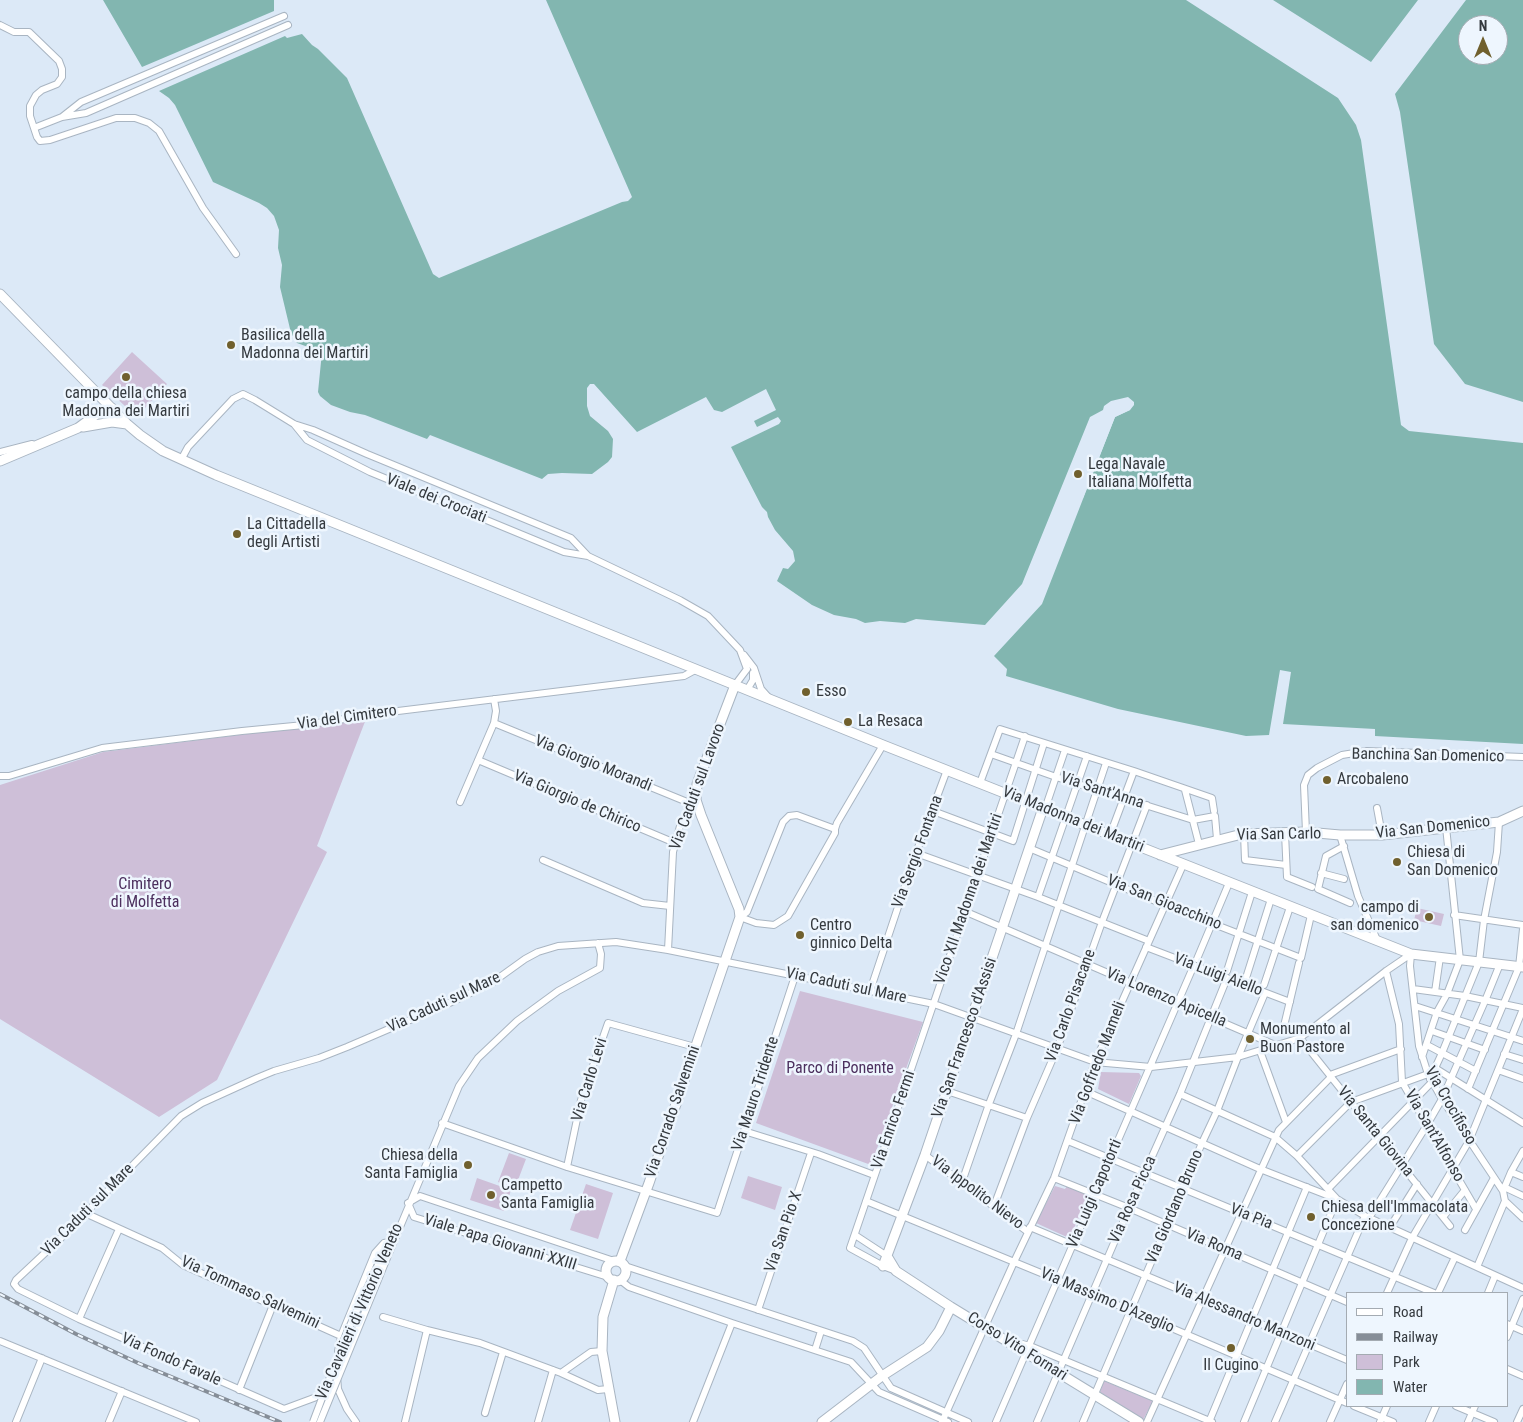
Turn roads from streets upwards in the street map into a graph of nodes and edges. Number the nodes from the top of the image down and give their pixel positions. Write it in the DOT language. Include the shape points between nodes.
graph roads {
  1 [pos="284,16"];
  2 [pos="0,25"];
  3 [pos="288,25"];
  4 [pos="62,117"];
  5 [pos="34,128"];
  6 [pos="236,254"];
  7 [pos="0,294"];
  8 [pos="98,394"];
  9 [pos="112,408"];
  10 [pos="93,421"];
  11 [pos="127,424"];
  12 [pos="294,424"];
  13 [pos="58,436"];
  14 [pos="0,452"];
  15 [pos="181,460"];
  16 [pos="0,461"];
  17 [pos="588,556"];
  18 [pos="740,650"];
  19 [pos="752,666"];
  20 [pos="695,670"];
  21 [pos="735,686"];
  22 [pos="747,690"];
  23 [pos="769,699"];
  24 [pos="494,700"];
  25 [pos="494,722"];
  26 [pos="1024,736"];
  27 [pos="1044,743"];
  28 [pos="883,745"];
  29 [pos="1065,750"];
  30 [pos="991,754"];
  31 [pos="1087,756"];
  32 [pos="1523,757"];
  33 [pos="478,760"];
  34 [pos="1015,763"];
  35 [pos="1106,763"];
  36 [pos="947,770"];
  37 [pos="1035,770"];
  38 [pos="1134,771"];
  39 [pos="0,776"];
  40 [pos="1056,777"];
  41 [pos="980,783"];
  42 [pos="1078,783"];
  43 [pos="1098,790"];
  44 [pos="1185,790"];
  45 [pos="1005,793"];
  46 [pos="1124,798"];
  47 [pos="460,802"];
  48 [pos="694,802"];
  49 [pos="1026,802"];
  50 [pos="1147,806"];
  51 [pos="1377,808"];
  52 [pos="1044,809"];
  53 [pos="932,811"];
  54 [pos="1523,812"];
  55 [pos="1214,814"];
  56 [pos="1066,817"];
  57 [pos="1193,820"];
  58 [pos="1499,822"];
  59 [pos="1086,825"];
  60 [pos="1446,827"];
  61 [pos="834,829"];
  62 [pos="1306,832"];
  63 [pos="991,833"];
  64 [pos="1285,833"];
  65 [pos="1244,834"];
  66 [pos="1110,835"];
  67 [pos="1382,835"];
  68 [pos="1340,836"];
  69 [pos="1217,839"];
  70 [pos="675,844"];
  71 [pos="1132,844"];
  72 [pos="1199,844"];
  73 [pos="1344,846"];
  74 [pos="1029,848"];
  75 [pos="916,853"];
  76 [pos="1160,855"];
  77 [pos="1052,858"];
  78 [pos="543,860"];
  79 [pos="1183,864"];
  80 [pos="1286,864"];
  81 [pos="1073,866"];
  82 [pos="1321,873"];
  83 [pos="977,874"];
  84 [pos="1344,879"];
  85 [pos="1229,883"];
  86 [pos="1117,884"];
  87 [pos="1312,887"];
  88 [pos="1015,889"];
  89 [pos="1252,892"];
  90 [pos="1038,897"];
  91 [pos="1271,899"];
  92 [pos="1350,903"];
  93 [pos="1059,905"];
  94 [pos="1165,905"];
  95 [pos="670,906"];
  96 [pos="1290,906"];
  97 [pos="964,911"];
  98 [pos="1311,914"];
  99 [pos="1454,915"];
  100 [pos="740,917"];
  101 [pos="1484,920"];
  102 [pos="1102,922"];
  103 [pos="1212,923"];
  104 [pos="1002,927"];
  105 [pos="1523,927"];
  106 [pos="1239,933"];
  107 [pos="1377,940"];
  108 [pos="1258,941"];
  109 [pos="598,943"];
  110 [pos="1148,944"];
  111 [pos="1045,946"];
  112 [pos="1277,948"];
  113 [pos="668,950"];
  114 [pos="1411,954"];
  115 [pos="1440,957"];
  116 [pos="1460,960"];
  117 [pos="1300,961"];
  118 [pos="725,962"];
  119 [pos="1196,962"];
  120 [pos="1479,962"];
  121 [pos="1088,964"];
  122 [pos="1500,964"];
  123 [pos="1521,967"];
  124 [pos="1227,970"];
  125 [pos="1386,971"];
  126 [pos="795,976"];
  127 [pos="1227,978"];
  128 [pos="1246,978"];
  129 [pos="1130,982"];
  130 [pos="1264,985"];
  131 [pos="1413,989"];
  132 [pos="870,991"];
  133 [pos="1435,992"];
  134 [pos="1265,993"];
  135 [pos="1447,994"];
  136 [pos="1465,996"];
  137 [pos="1485,1001"];
  138 [pos="1178,1002"];
  139 [pos="1290,1002"];
  140 [pos="934,1004"];
  141 [pos="1504,1004"];
  142 [pos="1414,1006"];
  143 [pos="1523,1008"];
  144 [pos="1437,1012"];
  145 [pos="1211,1017"];
  146 [pos="971,1018"];
  147 [pos="1456,1018"];
  148 [pos="1520,1021"];
  149 [pos="1474,1025"];
  150 [pos="1284,1026"];
  151 [pos="1432,1031"];
  152 [pos="1493,1031"];
  153 [pos="1247,1033"];
  154 [pos="1016,1034"];
  155 [pos="1449,1037"];
  156 [pos="1511,1037"];
  157 [pos="1300,1038"];
  158 [pos="1523,1041"];
  159 [pos="1466,1043"];
  160 [pos="1275,1045"];
  161 [pos="1427,1045"];
  162 [pos="695,1047"];
  163 [pos="1056,1049"];
  164 [pos="1401,1049"];
  165 [pos="1485,1050"];
  166 [pos="1260,1051"];
  167 [pos="1442,1053"];
  168 [pos="1504,1054"];
  169 [pos="1238,1057"];
  170 [pos="1422,1058"];
  171 [pos="1523,1060"];
  172 [pos="1095,1062"];
  173 [pos="1194,1062"];
  174 [pos="1458,1062"];
  175 [pos="1151,1067"];
  176 [pos="1435,1068"];
  177 [pos="1498,1070"];
  178 [pos="1476,1071"];
  179 [pos="1331,1076"];
  180 [pos="1430,1078"];
  181 [pos="1452,1078"];
  182 [pos="1523,1079"];
  183 [pos="1402,1082"];
  184 [pos="1468,1089"];
  185 [pos="947,1091"];
  186 [pos="1085,1091"];
  187 [pos="1180,1094"];
  188 [pos="1442,1099"];
  189 [pos="1485,1100"];
  190 [pos="1412,1101"];
  191 [pos="1351,1102"];
  192 [pos="989,1104"];
  193 [pos="1130,1111"];
  194 [pos="1217,1111"];
  195 [pos="1027,1118"];
  196 [pos="1286,1122"];
  197 [pos="1523,1122"];
  198 [pos="442,1123"];
  199 [pos="1428,1125"];
  200 [pos="1165,1127"];
  201 [pos="744,1131"];
  202 [pos="1379,1136"];
  203 [pos="1275,1137"];
  204 [pos="1068,1140"];
  205 [pos="1469,1142"];
  206 [pos="1202,1143"];
  207 [pos="810,1153"];
  208 [pos="925,1155"];
  209 [pos="1522,1155"];
  210 [pos="1297,1156"];
  211 [pos="1110,1158"];
  212 [pos="1402,1166"];
  213 [pos="568,1167"];
  214 [pos="1260,1169"];
  215 [pos="1453,1170"];
  216 [pos="1511,1172"];
  217 [pos="1145,1173"];
  218 [pos="874,1175"];
  219 [pos="1523,1177"];
  220 [pos="1054,1178"];
  221 [pos="1494,1178"];
  222 [pos="962,1182"];
  223 [pos="1417,1184"];
  224 [pos="1307,1187"];
  225 [pos="1184,1188"];
  226 [pos="1328,1189"];
  227 [pos="1503,1189"];
  228 [pos="646,1190"];
  229 [pos="1465,1190"];
  230 [pos="1095,1193"];
  231 [pos="1523,1196"];
  232 [pos="1337,1199"];
  233 [pos="866,1201"];
  234 [pos="1505,1201"];
  235 [pos="408,1203"];
  236 [pos="1432,1204"];
  237 [pos="994,1206"];
  238 [pos="1129,1208"];
  239 [pos="1476,1209"];
  240 [pos="1240,1212"];
  241 [pos="85,1213"];
  242 [pos="903,1216"];
  243 [pos="1367,1217"];
  244 [pos="1442,1217"];
  245 [pos="1523,1218"];
  246 [pos="1167,1224"];
  247 [pos="1450,1226"];
  248 [pos="1390,1227"];
  249 [pos="119,1229"];
  250 [pos="1029,1229"];
  251 [pos="1465,1230"];
  252 [pos="1288,1232"];
  253 [pos="855,1235"];
  254 [pos="1412,1238"];
  255 [pos="389,1242"];
  256 [pos="1318,1245"];
  257 [pos="1073,1246"];
  258 [pos="850,1248"];
  259 [pos="1224,1250"];
  260 [pos="887,1256"];
  261 [pos="384,1257"];
  262 [pos="1347,1257"];
  263 [pos="1455,1257"];
  264 [pos="1107,1259"];
  265 [pos="620,1262"];
  266 [pos="1014,1262"];
  267 [pos="883,1266"];
  268 [pos="1477,1267"];
  269 [pos="1272,1269"];
  270 [pos="896,1271"];
  271 [pos="1146,1275"];
  272 [pos="1495,1276"];
  273 [pos="1395,1277"];
  274 [pos="614,1279"];
  275 [pos="16,1280"];
  276 [pos="1058,1281"];
  277 [pos="1302,1282"];
  278 [pos="1523,1288"];
  279 [pos="1388,1292"];
  280 [pos="1432,1292"];
  281 [pos="1438,1292"];
  282 [pos="1488,1292"];
  283 [pos="1092,1294"];
  284 [pos="1331,1295"];
  285 [pos="1523,1299"];
  286 [pos="1201,1300"];
  287 [pos="1346,1302"];
  288 [pos="273,1305"];
  289 [pos="951,1307"];
  290 [pos="758,1310"];
  291 [pos="1131,1312"];
  292 [pos="383,1317"];
  293 [pos="79,1319"];
  294 [pos="1251,1320"];
  295 [pos="732,1323"];
  296 [pos="1509,1325"];
  297 [pos="984,1326"];
  298 [pos="427,1330"];
  299 [pos="821,1331"];
  300 [pos="1523,1331"];
  301 [pos="1281,1332"];
  302 [pos="1186,1334"];
  303 [pos="341,1336"];
  304 [pos="0,1341"];
  305 [pos="1310,1344"];
  306 [pos="1029,1349"];
  307 [pos="815,1350"];
  308 [pos="602,1351"];
  309 [pos="503,1352"];
  310 [pos="1236,1356"];
  311 [pos="42,1358"];
  312 [pos="1064,1360"];
  313 [pos="1346,1360"];
  314 [pos="1266,1368"];
  315 [pos="1508,1369"];
  316 [pos="553,1370"];
  317 [pos="561,1373"];
  318 [pos="1058,1373"];
  319 [pos="882,1376"];
  320 [pos="1104,1376"];
  321 [pos="1523,1376"];
  322 [pos="1293,1380"];
  323 [pos="871,1385"];
  324 [pos="1346,1388"];
  325 [pos="338,1389"];
  326 [pos="608,1389"];
  327 [pos="239,1390"];
  328 [pos="122,1391"];
  329 [pos="1096,1396"];
  330 [pos="1158,1399"];
  331 [pos="1343,1401"];
  332 [pos="1356,1407"];
  333 [pos="1387,1407"];
  334 [pos="1436,1407"];
  335 [pos="1458,1407"];
  336 [pos="1475,1407"];
  337 [pos="1523,1410"];
  338 [pos="947,1412"];
  339 [pos="485,1413"];
  340 [pos="1472,1413"];
  341 [pos="1381,1420"];
  342 [pos="944,1421"];
  343 [pos="16,1422"];
  344 [pos="109,1422"];
  345 [pos="196,1422"];
  346 [pos="313,1422"];
  347 [pos="320,1422"];
  348 [pos="356,1422"];
  349 [pos="405,1422"];
  350 [pos="538,1422"];
  351 [pos="615,1422"];
  352 [pos="693,1422"];
  353 [pos="822,1422"];
  354 [pos="968,1422"];
  355 [pos="996,1422"];
  356 [pos="1037,1422"];
  357 [pos="1084,1422"];
  358 [pos="1139,1422"];
  359 [pos="1147,1422"];
  360 [pos="1210,1422"];
  361 [pos="1244,1422"];
  362 [pos="1275,1422"];
  363 [pos="1330,1422"];
  364 [pos="1393,1422"];
  365 [pos="1429,1422"];
  366 [pos="1468,1422"];
  367 [pos="1494,1422"];
  368 [pos="1518,1422"];
  1 -- 4 [label="street" via="81,102"];
  2 -- 5 [label="street" via="14,32 29,32 59,61 62,69 62,77 57,84 42,90 30,106"];
  3 -- 4 [label="street" via="86,113"];
  4 -- 5 [label="street"];
  5 -- 6 [label="street" via="40,141 116,118 135,118 149,123 160,131 192,192"];
  7 -- 8 [label="street, Via Madonna dei Martiri"];
  8 -- 9 [label="street, Via Madonna dei Martiri"];
  8 -- 10 [label="street"];
  9 -- 10 [label="street" via="107,418"];
  9 -- 11 [label="street, Via Madonna dei Martiri"];
  10 -- 11 [label="street"];
  10 -- 13 [label="street"];
  11 -- 15 [label="street, Via Madonna dei Martiri" via="152,444"];
  12 -- 15 [label="street, Viale dei Crociati" via="243,394 235,397 188,447"];
  12 -- 17 [label="street, Viale dei Crociati" via="570,538"];
  12 -- 17 [label="street, Viale dei Crociati" via="307,440 370,472 564,552"];
  13 -- 14 [label="street"];
  13 -- 16 [label="street"];
  15 -- 20 [label="street, Via Madonna dei Martiri"];
  17 -- 18 [label="street, Viale dei Crociati" via="708,616"];
  18 -- 19 [label="street, Viale dei Crociati"];
  18 -- 21 [label="street" via="747,669"];
  19 -- 22 [label="street" via="753,680"];
  19 -- 23 [label="street, Viale dei Crociati" via="761,689"];
  20 -- 21 [label="street, Via Madonna dei Martiri"];
  20 -- 24 [label="street, Via del Cimitero" via="684,676"];
  21 -- 22 [label="street, Via Madonna dei Martiri"];
  21 -- 48 [label="street, Via Caduti sul Lavoro" via="697,784"];
  22 -- 23 [label="street, Via Madonna dei Martiri"];
  23 -- 28 [label="street, Via Madonna dei Martiri"];
  24 -- 25 [label="street"];
  24 -- 39 [label="street, Via del Cimitero" via="102,748"];
  25 -- 33 [label="street"];
  25 -- 48 [label="street, Via Giorgio Morandi"];
  26 -- 27 [label="street"];
  26 -- 30 [label="street" via="1000,728"];
  26 -- 34 [label="street, Vico XII Madonna dei Martiri"];
  27 -- 29 [label="street"];
  27 -- 37 [label="street"];
  28 -- 36 [label="street, Via Madonna dei Martiri"];
  28 -- 61 [label="street"];
  29 -- 31 [label="street"];
  29 -- 40 [label="street"];
  30 -- 34 [label="street, Via Sant'Anna"];
  30 -- 41 [label="street"];
  31 -- 35 [label="street"];
  31 -- 42 [label="street"];
  32 -- 62 [label="street, Banchina San Domenico" via="1367,751 1342,755 1308,775 1304,784"];
  33 -- 47 [label="street"];
  33 -- 70 [label="street, Via Giorgio de Chirico"];
  34 -- 37 [label="street, Via Sant'Anna"];
  34 -- 45 [label="street, Vico XII Madonna dei Martiri"];
  35 -- 38 [label="street"];
  35 -- 43 [label="street"];
  36 -- 41 [label="street, Via Madonna dei Martiri"];
  36 -- 53 [label="street, Via Sergio Fontana"];
  37 -- 40 [label="street, Via Sant'Anna"];
  37 -- 49 [label="street"];
  38 -- 44 [label="street"];
  38 -- 46 [label="street"];
  40 -- 42 [label="street, Via Sant'Anna"];
  40 -- 52 [label="street"];
  41 -- 45 [label="street, Via Madonna dei Martiri"];
  42 -- 43 [label="street, Via Sant'Anna"];
  42 -- 56 [label="street"];
  43 -- 46 [label="street, Via Sant'Anna"];
  43 -- 59 [label="street"];
  44 -- 55 [label="street" via="1212,798"];
  44 -- 57 [label="street"];
  45 -- 49 [label="street, Via Madonna dei Martiri"];
  45 -- 63 [label="street, Vico XII Madonna dei Martiri"];
  46 -- 50 [label="street, Via Sant'Anna"];
  46 -- 66 [label="street"];
  48 -- 70 [label="street, Via Caduti sul Lavoro" via="680,826"];
  48 -- 100 [label="street"];
  49 -- 52 [label="street, Via Madonna dei Martiri"];
  49 -- 63 [label="street" via="1013,842"];
  50 -- 57 [label="street, Via Sant'Anna"];
  50 -- 71 [label="street, Via Carlo Pisacane"];
  51 -- 67 [label="street"];
  52 -- 56 [label="street, Via Madonna dei Martiri"];
  52 -- 74 [label="street, Via San Francesco d'Assisi"];
  53 -- 63 [label="street"];
  53 -- 75 [label="street, Via Sergio Fontana"];
  54 -- 58 [label="street, Via San Domenico"];
  55 -- 57 [label="street, Via Sant'Anna"];
  55 -- 69 [label="street"];
  56 -- 59 [label="street, Via Madonna dei Martiri"];
  56 -- 77 [label="street"];
  57 -- 72 [label="street"];
  58 -- 60 [label="street, Via San Domenico"];
  58 -- 101 [label="street" via="1497,852"];
  59 -- 66 [label="street, Via Madonna dei Martiri"];
  59 -- 81 [label="street"];
  60 -- 67 [label="street, Via San Domenico"];
  60 -- 99 [label="street"];
  61 -- 100 [label="street" via="836,834 788,916 774,925"];
  61 -- 100 [label="street" via="797,815 789,816 747,912"];
  62 -- 64 [label="street, Via San Carlo"];
  62 -- 68 [label="street, Via San Carlo"];
  63 -- 83 [label="street, Vico XII Madonna dei Martiri"];
  64 -- 65 [label="street, Via San Carlo"];
  64 -- 80 [label="street"];
  65 -- 69 [label="street, Via San Carlo"];
  65 -- 80 [label="street" via="1245,860"];
  66 -- 71 [label="street, Via Madonna dei Martiri"];
  67 -- 68 [label="street, Via San Domenico"];
  68 -- 73 [label="street"];
  69 -- 72 [label="street, Via San Carlo"];
  70 -- 95 [label="street, Via Caduti sul Lavoro"];
  71 -- 76 [label="street, Via Madonna dei Martiri"];
  71 -- 86 [label="street, Via Carlo Pisacane"];
  72 -- 76 [label="street, Via San Carlo"];
  73 -- 82 [label="street" via="1326,856"];
  73 -- 107 [label="street" via="1358,896"];
  74 -- 77 [label="street, Via San Gioacchino"];
  74 -- 88 [label="street, Via San Francesco d'Assisi"];
  75 -- 83 [label="street, Via Luigi Aiello"];
  75 -- 132 [label="street, Via Sergio Fontana"];
  76 -- 79 [label="street, Via Madonna dei Martiri"];
  77 -- 81 [label="street, Via San Gioacchino"];
  77 -- 90 [label="street"];
  78 -- 95 [label="street" via="643,903"];
  79 -- 85 [label="street, Via Madonna dei Martiri"];
  79 -- 94 [label="street, Via Goffredo Mameli"];
  80 -- 87 [label="street" via="1287,877"];
  81 -- 86 [label="street, Via San Gioacchino"];
  81 -- 93 [label="street"];
  82 -- 84 [label="street"];
  82 -- 92 [label="street" via="1318,889"];
  83 -- 88 [label="street, Via Luigi Aiello"];
  83 -- 97 [label="street, Vico XII Madonna dei Martiri"];
  85 -- 89 [label="street, Via Madonna dei Martiri"];
  85 -- 103 [label="street, Via Luigi Capotorti"];
  86 -- 94 [label="street, Via San Gioacchino"];
  86 -- 102 [label="street, Via Carlo Pisacane"];
  88 -- 90 [label="street, Via Luigi Aiello"];
  88 -- 104 [label="street, Via San Francesco d'Assisi"];
  89 -- 91 [label="street, Via Madonna dei Martiri"];
  89 -- 106 [label="street"];
  90 -- 93 [label="street, Via Luigi Aiello"];
  91 -- 96 [label="street, Via Madonna dei Martiri"];
  91 -- 108 [label="street"];
  93 -- 102 [label="street, Via Luigi Aiello"];
  93 -- 111 [label="street"];
  94 -- 103 [label="street, Via San Gioacchino"];
  94 -- 110 [label="street, Via Goffredo Mameli"];
  95 -- 113 [label="street, Via Caduti sul Lavoro"];
  96 -- 98 [label="street, Via Madonna dei Martiri"];
  96 -- 112 [label="street"];
  97 -- 104 [label="street, Via Lorenzo Apicella"];
  97 -- 140 [label="street, Vico XII Madonna dei Martiri"];
  98 -- 107 [label="street, Via Madonna dei Martiri"];
  98 -- 117 [label="street"];
  99 -- 101 [label="street"];
  99 -- 116 [label="street"];
  100 -- 118 [label="street, Via Corrado Salvemini"];
  101 -- 105 [label="street"];
  101 -- 120 [label="street"];
  102 -- 110 [label="street, Via Luigi Aiello"];
  102 -- 121 [label="street, Via Carlo Pisacane"];
  103 -- 106 [label="street, Via San Gioacchino"];
  103 -- 119 [label="street, Via Luigi Capotorti"];
  104 -- 111 [label="street, Via Lorenzo Apicella"];
  104 -- 146 [label="street, Via San Francesco d'Assisi"];
  105 -- 123 [label="street"];
  106 -- 108 [label="street, Via San Gioacchino"];
  106 -- 124 [label="street"];
  107 -- 114 [label="street, Via Madonna dei Martiri"];
  108 -- 112 [label="street, Via San Gioacchino"];
  108 -- 128 [label="street"];
  109 -- 113 [label="street, Via Caduti sul Mare" via="631,943"];
  109 -- 198 [label="street, Via Cavalieri di Vittorio Veneto" via="600,968 558,990 517,1021 478,1058 459,1086"];
  109 -- 241 [label="street, Via Caduti sul Mare" via="558,946 538,952 493,982 454,1001 347,1048 274,1071 202,1103 181,1116"];
  110 -- 119 [label="street, Via Luigi Aiello"];
  110 -- 129 [label="street, Via Goffredo Mameli"];
  111 -- 121 [label="street, Via Lorenzo Apicella"];
  111 -- 154 [label="street"];
  112 -- 117 [label="street, Via San Gioacchino"];
  112 -- 130 [label="street"];
  113 -- 118 [label="street, Via Caduti sul Mare"];
  114 -- 115 [label="street, Via Madonna dei Martiri"];
  114 -- 125 [label="street"];
  114 -- 131 [label="street, Via Crocifisso"];
  115 -- 116 [label="street, Via Madonna dei Martiri"];
  115 -- 133 [label="street"];
  116 -- 120 [label="street, Via Madonna dei Martiri"];
  116 -- 135 [label="street"];
  117 -- 139 [label="street"];
  118 -- 126 [label="street, Via Caduti sul Mare"];
  118 -- 162 [label="street, Via Corrado Salvemini"];
  119 -- 127 [label="street, Via Luigi Aiello"];
  119 -- 138 [label="street, Via Luigi Capotorti"];
  120 -- 122 [label="street, Via Madonna dei Martiri"];
  120 -- 136 [label="street"];
  121 -- 129 [label="street, Via Lorenzo Apicella"];
  121 -- 163 [label="street, Via Carlo Pisacane"];
  122 -- 123 [label="street, Via Madonna dei Martiri"];
  122 -- 137 [label="street"];
  123 -- 141 [label="street"];
  125 -- 157 [label="street"];
  125 -- 164 [label="street, Via Sant'Alfonso" via="1399,1024"];
  126 -- 132 [label="street, Via Caduti sul Mare"];
  126 -- 201 [label="street, Via Mauro Tridente"];
  127 -- 134 [label="street, Via Luigi Aiello"];
  127 -- 145 [label="street, Via Rosa Picca"];
  129 -- 138 [label="street, Via Lorenzo Apicella"];
  129 -- 172 [label="street, Via Goffredo Mameli"];
  131 -- 133 [label="street"];
  131 -- 142 [label="street, Via Crocifisso"];
  132 -- 140 [label="street, Via Caduti sul Mare"];
  133 -- 135 [label="street"];
  134 -- 139 [label="street, Via Luigi Aiello"];
  134 -- 153 [label="street, Via Giordano Bruno"];
  135 -- 136 [label="street"];
  135 -- 144 [label="street"];
  136 -- 137 [label="street"];
  136 -- 147 [label="street"];
  137 -- 141 [label="street"];
  137 -- 149 [label="street"];
  138 -- 145 [label="street, Via Lorenzo Apicella"];
  138 -- 175 [label="street, Via Luigi Capotorti"];
  139 -- 150 [label="street"];
  140 -- 146 [label="street, Via Caduti sul Mare"];
  140 -- 218 [label="street, Via Enrico Fermi"];
  141 -- 143 [label="street"];
  141 -- 152 [label="street"];
  142 -- 144 [label="street"];
  142 -- 170 [label="street, Via Crocifisso"];
  143 -- 148 [label="street"];
  144 -- 147 [label="street"];
  144 -- 151 [label="street"];
  145 -- 153 [label="street, Via Lorenzo Apicella"];
  145 -- 173 [label="street, Via Rosa Picca"];
  146 -- 154 [label="street, Via Caduti sul Mare"];
  146 -- 185 [label="street, Via San Francesco d'Assisi"];
  147 -- 149 [label="street"];
  147 -- 155 [label="street"];
  148 -- 156 [label="street"];
  149 -- 152 [label="street"];
  149 -- 159 [label="street"];
  151 -- 155 [label="street"];
  151 -- 161 [label="street"];
  152 -- 156 [label="street"];
  152 -- 165 [label="street"];
  153 -- 160 [label="street, Via Lorenzo Apicella"];
  153 -- 169 [label="street, Via Giordano Bruno"];
  154 -- 163 [label="street, Via Caduti sul Mare"];
  154 -- 192 [label="street"];
  155 -- 159 [label="street"];
  155 -- 167 [label="street"];
  156 -- 158 [label="street"];
  156 -- 168 [label="street"];
  157 -- 160 [label="street, Via Caduti sul Mare"];
  157 -- 179 [label="street, Via Santa Giovina"];
  159 -- 165 [label="street"];
  159 -- 174 [label="street"];
  160 -- 166 [label="street, Via Caduti sul Mare"];
  161 -- 167 [label="street"];
  161 -- 170 [label="street"];
  162 -- 213 [label="street, Via Carlo Levi" via="608,1023 581,1100"];
  162 -- 228 [label="street, Via Corrado Salvemini"];
  163 -- 172 [label="street, Via Caduti sul Mare"];
  163 -- 195 [label="street, Via Carlo Pisacane"];
  164 -- 179 [label="street"];
  164 -- 183 [label="street, Via Sant'Alfonso"];
  165 -- 178 [label="street"];
  166 -- 169 [label="street, Via Caduti sul Mare"];
  166 -- 196 [label="street"];
  167 -- 174 [label="street"];
  167 -- 176 [label="street"];
  168 -- 171 [label="street"];
  168 -- 177 [label="street"];
  169 -- 173 [label="street, Via Caduti sul Mare"];
  169 -- 194 [label="street, Via Giordano Bruno"];
  170 -- 180 [label="street, Via Crocifisso"];
  172 -- 175 [label="street, Via Caduti sul Mare"];
  172 -- 186 [label="street, Via Goffredo Mameli"];
  173 -- 175 [label="street, Via Caduti sul Mare"];
  173 -- 187 [label="street, Via Rosa Picca"];
  174 -- 178 [label="street"];
  174 -- 181 [label="street"];
  175 -- 193 [label="street, Via Luigi Capotorti"];
  176 -- 180 [label="street"];
  176 -- 181 [label="street"];
  177 -- 182 [label="street"];
  177 -- 189 [label="street"];
  178 -- 184 [label="street"];
  179 -- 191 [label="street, Via Santa Giovina"];
  179 -- 196 [label="street"];
  180 -- 183 [label="street"];
  180 -- 188 [label="street, Via Crocifisso"];
  180 -- 190 [label="street"];
  181 -- 184 [label="street"];
  181 -- 188 [label="street"];
  183 -- 190 [label="street, Via Sant'Alfonso"];
  183 -- 191 [label="street"];
  184 -- 189 [label="street"];
  185 -- 192 [label="street"];
  185 -- 208 [label="street, Via San Francesco d'Assisi"];
  186 -- 193 [label="street"];
  186 -- 204 [label="street, Via Goffredo Mameli"];
  187 -- 194 [label="street"];
  187 -- 200 [label="street, Via Rosa Picca"];
  188 -- 199 [label="street"];
  188 -- 205 [label="street, Via Crocifisso"];
  189 -- 197 [label="street"];
  189 -- 205 [label="street"];
  190 -- 199 [label="street, Via Sant'Alfonso"];
  190 -- 202 [label="street"];
  191 -- 202 [label="street, Via Santa Giovina"];
  191 -- 210 [label="street"];
  192 -- 195 [label="street"];
  192 -- 222 [label="street"];
  193 -- 200 [label="street"];
  193 -- 211 [label="street, Via Luigi Capotorti"];
  194 -- 203 [label="street"];
  194 -- 206 [label="street, Via Giordano Bruno"];
  195 -- 237 [label="street, Via Carlo Pisacane"];
  196 -- 203 [label="street"];
  198 -- 213 [label="street"];
  198 -- 235 [label="street, Via Cavalieri di Vittorio Veneto"];
  199 -- 212 [label="street"];
  199 -- 215 [label="street, Via Sant'Alfonso"];
  200 -- 206 [label="street"];
  200 -- 217 [label="street, Via Rosa Picca"];
  201 -- 207 [label="street"];
  201 -- 228 [label="street, Via Mauro Tridente" via="718,1213"];
  202 -- 212 [label="street, Via Santa Giovina"];
  202 -- 226 [label="street"];
  203 -- 210 [label="street"];
  203 -- 214 [label="street"];
  204 -- 211 [label="street, Via Pia"];
  204 -- 220 [label="street, Via Goffredo Mameli"];
  205 -- 215 [label="street"];
  205 -- 221 [label="street, Via Crocifisso"];
  206 -- 214 [label="street"];
  206 -- 225 [label="street, Via Giordano Bruno"];
  207 -- 218 [label="street"];
  207 -- 290 [label="street, Via San Pio X"];
  208 -- 222 [label="street, Via Ippolito Nievo"];
  208 -- 242 [label="street, Via San Francesco d'Assisi"];
  209 -- 216 [label="street"];
  210 -- 226 [label="street"];
  211 -- 217 [label="street, Via Pia"];
  211 -- 230 [label="street, Via Luigi Capotorti"];
  212 -- 223 [label="street, Via Santa Giovina"];
  212 -- 243 [label="street"];
  213 -- 228 [label="street"];
  214 -- 224 [label="street"];
  214 -- 240 [label="street"];
  215 -- 229 [label="street, Via Sant'Alfonso"];
  215 -- 236 [label="street"];
  216 -- 219 [label="street"];
  216 -- 227 [label="street"];
  217 -- 225 [label="street, Via Pia"];
  217 -- 238 [label="street, Via Rosa Picca"];
  218 -- 233 [label="street, Via Enrico Fermi"];
  220 -- 230 [label="street, Via Roma"];
  220 -- 250 [label="street, Via Goffredo Mameli"];
  221 -- 227 [label="street, Via Crocifisso"];
  221 -- 239 [label="street"];
  222 -- 237 [label="street, Via Ippolito Nievo"];
  223 -- 236 [label="street, Via Santa Giovina"];
  223 -- 248 [label="street"];
  224 -- 232 [label="street"];
  224 -- 252 [label="street"];
  225 -- 240 [label="street, Via Pia"];
  225 -- 246 [label="street, Via Giordano Bruno"];
  226 -- 232 [label="street"];
  227 -- 231 [label="street"];
  227 -- 234 [label="street"];
  228 -- 265 [label="street, Via Corrado Salvemini"];
  229 -- 239 [label="street, Via Sant'Alfonso"];
  229 -- 244 [label="street"];
  230 -- 238 [label="street, Via Roma"];
  230 -- 257 [label="street, Via Luigi Capotorti"];
  232 -- 243 [label="street"];
  232 -- 256 [label="street"];
  233 -- 242 [label="street, Via Massimo D'Azeglio"];
  233 -- 253 [label="street, Via Enrico Fermi"];
  234 -- 245 [label="street"];
  234 -- 268 [label="street"];
  235 -- 255 [label="street, Via Cavalieri di Vittorio Veneto"];
  235 -- 261 [label="street, Via Cavalieri di Vittorio Veneto"];
  235 -- 265 [label="street, Viale Papa Giovanni XXIII" via="420,1196"];
  235 -- 274 [label="street, Viale Papa Giovanni XXIII" via="414,1217"];
  236 -- 244 [label="street, Via Santa Giovina"];
  236 -- 254 [label="street"];
  237 -- 250 [label="street, Via Ippolito Nievo"];
  238 -- 246 [label="street, Via Roma"];
  238 -- 264 [label="street, Via Rosa Picca"];
  239 -- 251 [label="street"];
  240 -- 252 [label="street, Via Pia"];
  240 -- 259 [label="street"];
  241 -- 249 [label="street, Via Tommaso Salvemini"];
  241 -- 275 [label="street, Via Caduti sul Mare"];
  242 -- 260 [label="street, Via San Francesco d'Assisi"];
  242 -- 266 [label="street, Via Massimo D'Azeglio"];
  243 -- 248 [label="street"];
  243 -- 262 [label="street"];
  244 -- 247 [label="street, Via Santa Giovina"];
  246 -- 259 [label="street, Via Roma"];
  246 -- 271 [label="street, Via Giordano Bruno"];
  248 -- 254 [label="street"];
  249 -- 288 [label="street, Via Tommaso Salvemini" via="162,1248 183,1265"];
  249 -- 293 [label="street"];
  250 -- 257 [label="street, Via Alessandro Manzoni"];
  250 -- 266 [label="street, Via Goffredo Mameli"];
  252 -- 256 [label="street, Via Pia"];
  252 -- 269 [label="street"];
  253 -- 258 [label="street, Via Enrico Fermi"];
  253 -- 260 [label="street, Corso Vito Fornari"];
  254 -- 263 [label="street"];
  254 -- 273 [label="street"];
  255 -- 261 [label="street, Via Cavalieri di Vittorio Veneto"];
  255 -- 303 [label="street" via="384,1242 375,1253"];
  256 -- 262 [label="street, Via Pia"];
  256 -- 277 [label="street"];
  257 -- 264 [label="street, Via Alessandro Manzoni"];
  257 -- 276 [label="street, Via Luigi Capotorti"];
  258 -- 267 [label="street, Corso Vito Fornari"];
  259 -- 269 [label="street, Via Roma"];
  259 -- 286 [label="street"];
  260 -- 267 [label="street, Via San Francesco d'Assisi"];
  260 -- 270 [label="street, Corso Vito Fornari"];
  261 -- 346 [label="street, Via Cavalieri di Vittorio Veneto, bridge" via="347,1332"];
  261 -- 347 [label="street, Via Cavalieri di Vittorio Veneto, bridge"];
  262 -- 273 [label="street, Via Pia"];
  262 -- 284 [label="street"];
  263 -- 268 [label="street"];
  263 -- 281 [label="street"];
  264 -- 271 [label="street, Via Alessandro Manzoni"];
  264 -- 283 [label="street, Via Rosa Picca"];
  265 -- 274 [label="street" via="626,1274"];
  265 -- 274 [label="street" via="607,1267"];
  265 -- 290 [label="street, Viale Papa Giovanni XXIII"];
  266 -- 276 [label="street, Via Massimo D'Azeglio"];
  266 -- 297 [label="street, Via Goffredo Mameli"];
  267 -- 270 [label="street, Corso Vito Fornari"];
  268 -- 272 [label="street"];
  269 -- 277 [label="street, Via Roma"];
  269 -- 294 [label="street"];
  270 -- 289 [label="street, Corso Vito Fornari"];
  271 -- 286 [label="street, Via Alessandro Manzoni"];
  271 -- 291 [label="street, Via Giordano Bruno"];
  272 -- 278 [label="street"];
  272 -- 282 [label="street"];
  273 -- 279 [label="street"];
  273 -- 280 [label="street, Via Pia"];
  274 -- 295 [label="street, Viale Papa Giovanni XXIII"];
  274 -- 308 [label="street" via="603,1317"];
  275 -- 293 [label="street, Via Fondo Favale" via="14,1284 18,1289"];
  276 -- 283 [label="street, Via Massimo D'Azeglio"];
  276 -- 306 [label="street, Via Luigi Capotorti"];
  277 -- 284 [label="street, Via Roma"];
  277 -- 301 [label="street"];
  283 -- 291 [label="street, Via Massimo D'Azeglio"];
  283 -- 312 [label="street, Via Rosa Picca"];
  284 -- 287 [label="street, Via Roma"];
  284 -- 305 [label="street"];
  285 -- 296 [label="street"];
  286 -- 294 [label="street, Via Alessandro Manzoni"];
  286 -- 302 [label="street"];
  288 -- 303 [label="street, Via Tommaso Salvemini"];
  288 -- 327 [label="street"];
  289 -- 297 [label="street, Corso Vito Fornari"];
  289 -- 319 [label="street" via="939,1332 927,1347"];
  290 -- 299 [label="street, Viale Papa Giovanni XXIII"];
  291 -- 302 [label="street, Via Massimo D'Azeglio"];
  291 -- 320 [label="street, Via Giordano Bruno"];
  292 -- 298 [label="street"];
  293 -- 327 [label="street, Via Fondo Favale"];
  294 -- 301 [label="street, Via Alessandro Manzoni"];
  294 -- 310 [label="street"];
  295 -- 307 [label="street, Viale Papa Giovanni XXIII"];
  295 -- 352 [label="street"];
  296 -- 300 [label="street"];
  297 -- 306 [label="street, Corso Vito Fornari"];
  297 -- 338 [label="street, Via Goffredo Mameli"];
  298 -- 309 [label="street"];
  298 -- 349 [label="street"];
  299 -- 307 [label="street"];
  299 -- 319 [label="street, Viale Papa Giovanni XXIII" via="860,1345"];
  301 -- 305 [label="street, Via Alessandro Manzoni"];
  301 -- 314 [label="street"];
  302 -- 310 [label="street, Via Massimo D'Azeglio"];
  302 -- 330 [label="street"];
  303 -- 325 [label="street" via="336,1361"];
  304 -- 311 [label="street"];
  305 -- 313 [label="street, Via Alessandro Manzoni"];
  305 -- 322 [label="street"];
  306 -- 312 [label="street"];
  306 -- 318 [label="street, Corso Vito Fornari"];
  306 -- 355 [label="street, Via Luigi Capotorti"];
  307 -- 323 [label="street, Viale Papa Giovanni XXIII" via="850,1362"];
  308 -- 317 [label="street" via="591,1352"];
  308 -- 326 [label="street"];
  309 -- 316 [label="street"];
  309 -- 339 [label="street"];
  310 -- 314 [label="street, Via Massimo D'Azeglio"];
  310 -- 360 [label="street"];
  311 -- 328 [label="street"];
  311 -- 343 [label="street"];
  312 -- 318 [label="street, Via Rosa Picca"];
  312 -- 320 [label="street"];
  314 -- 322 [label="street, Via Massimo D'Azeglio"];
  314 -- 361 [label="street"];
  315 -- 321 [label="street"];
  316 -- 317 [label="street"];
  316 -- 350 [label="street"];
  317 -- 326 [label="street" via="598,1390"];
  318 -- 329 [label="street, Corso Vito Fornari"];
  318 -- 356 [label="street, Via Rosa Picca"];
  319 -- 323 [label="street"];
  319 -- 338 [label="street, Viale Papa Giovanni XXIII" via="894,1390"];
  320 -- 329 [label="street, Via Giordano Bruno"];
  320 -- 330 [label="street"];
  322 -- 331 [label="street, Via Massimo D'Azeglio"];
  322 -- 362 [label="street"];
  323 -- 342 [label="street, Viale Papa Giovanni XXIII" via="879,1392"];
  323 -- 353 [label="street"];
  324 -- 331 [label="street"];
  325 -- 327 [label="street, Via Fondo Favale" via="284,1409"];
  325 -- 348 [label="street"];
  326 -- 351 [label="street"];
  328 -- 344 [label="street"];
  328 -- 345 [label="street"];
  329 -- 357 [label="street, Via Giordano Bruno"];
  329 -- 358 [label="street, Corso Vito Fornari"];
  330 -- 359 [label="street"];
  330 -- 360 [label="street"];
  331 -- 363 [label="street"];
  332 -- 341 [label="street"];
  333 -- 341 [label="street"];
  334 -- 365 [label="street"];
  335 -- 340 [label="street"];
  336 -- 340 [label="street"];
  337 -- 368 [label="street"];
  338 -- 342 [label="street, Via Goffredo Mameli"];
  338 -- 354 [label="street, Viale Papa Giovanni XXIII"];
  340 -- 366 [label="street"];
  340 -- 367 [label="street"];
  341 -- 364 [label="street"];
}
